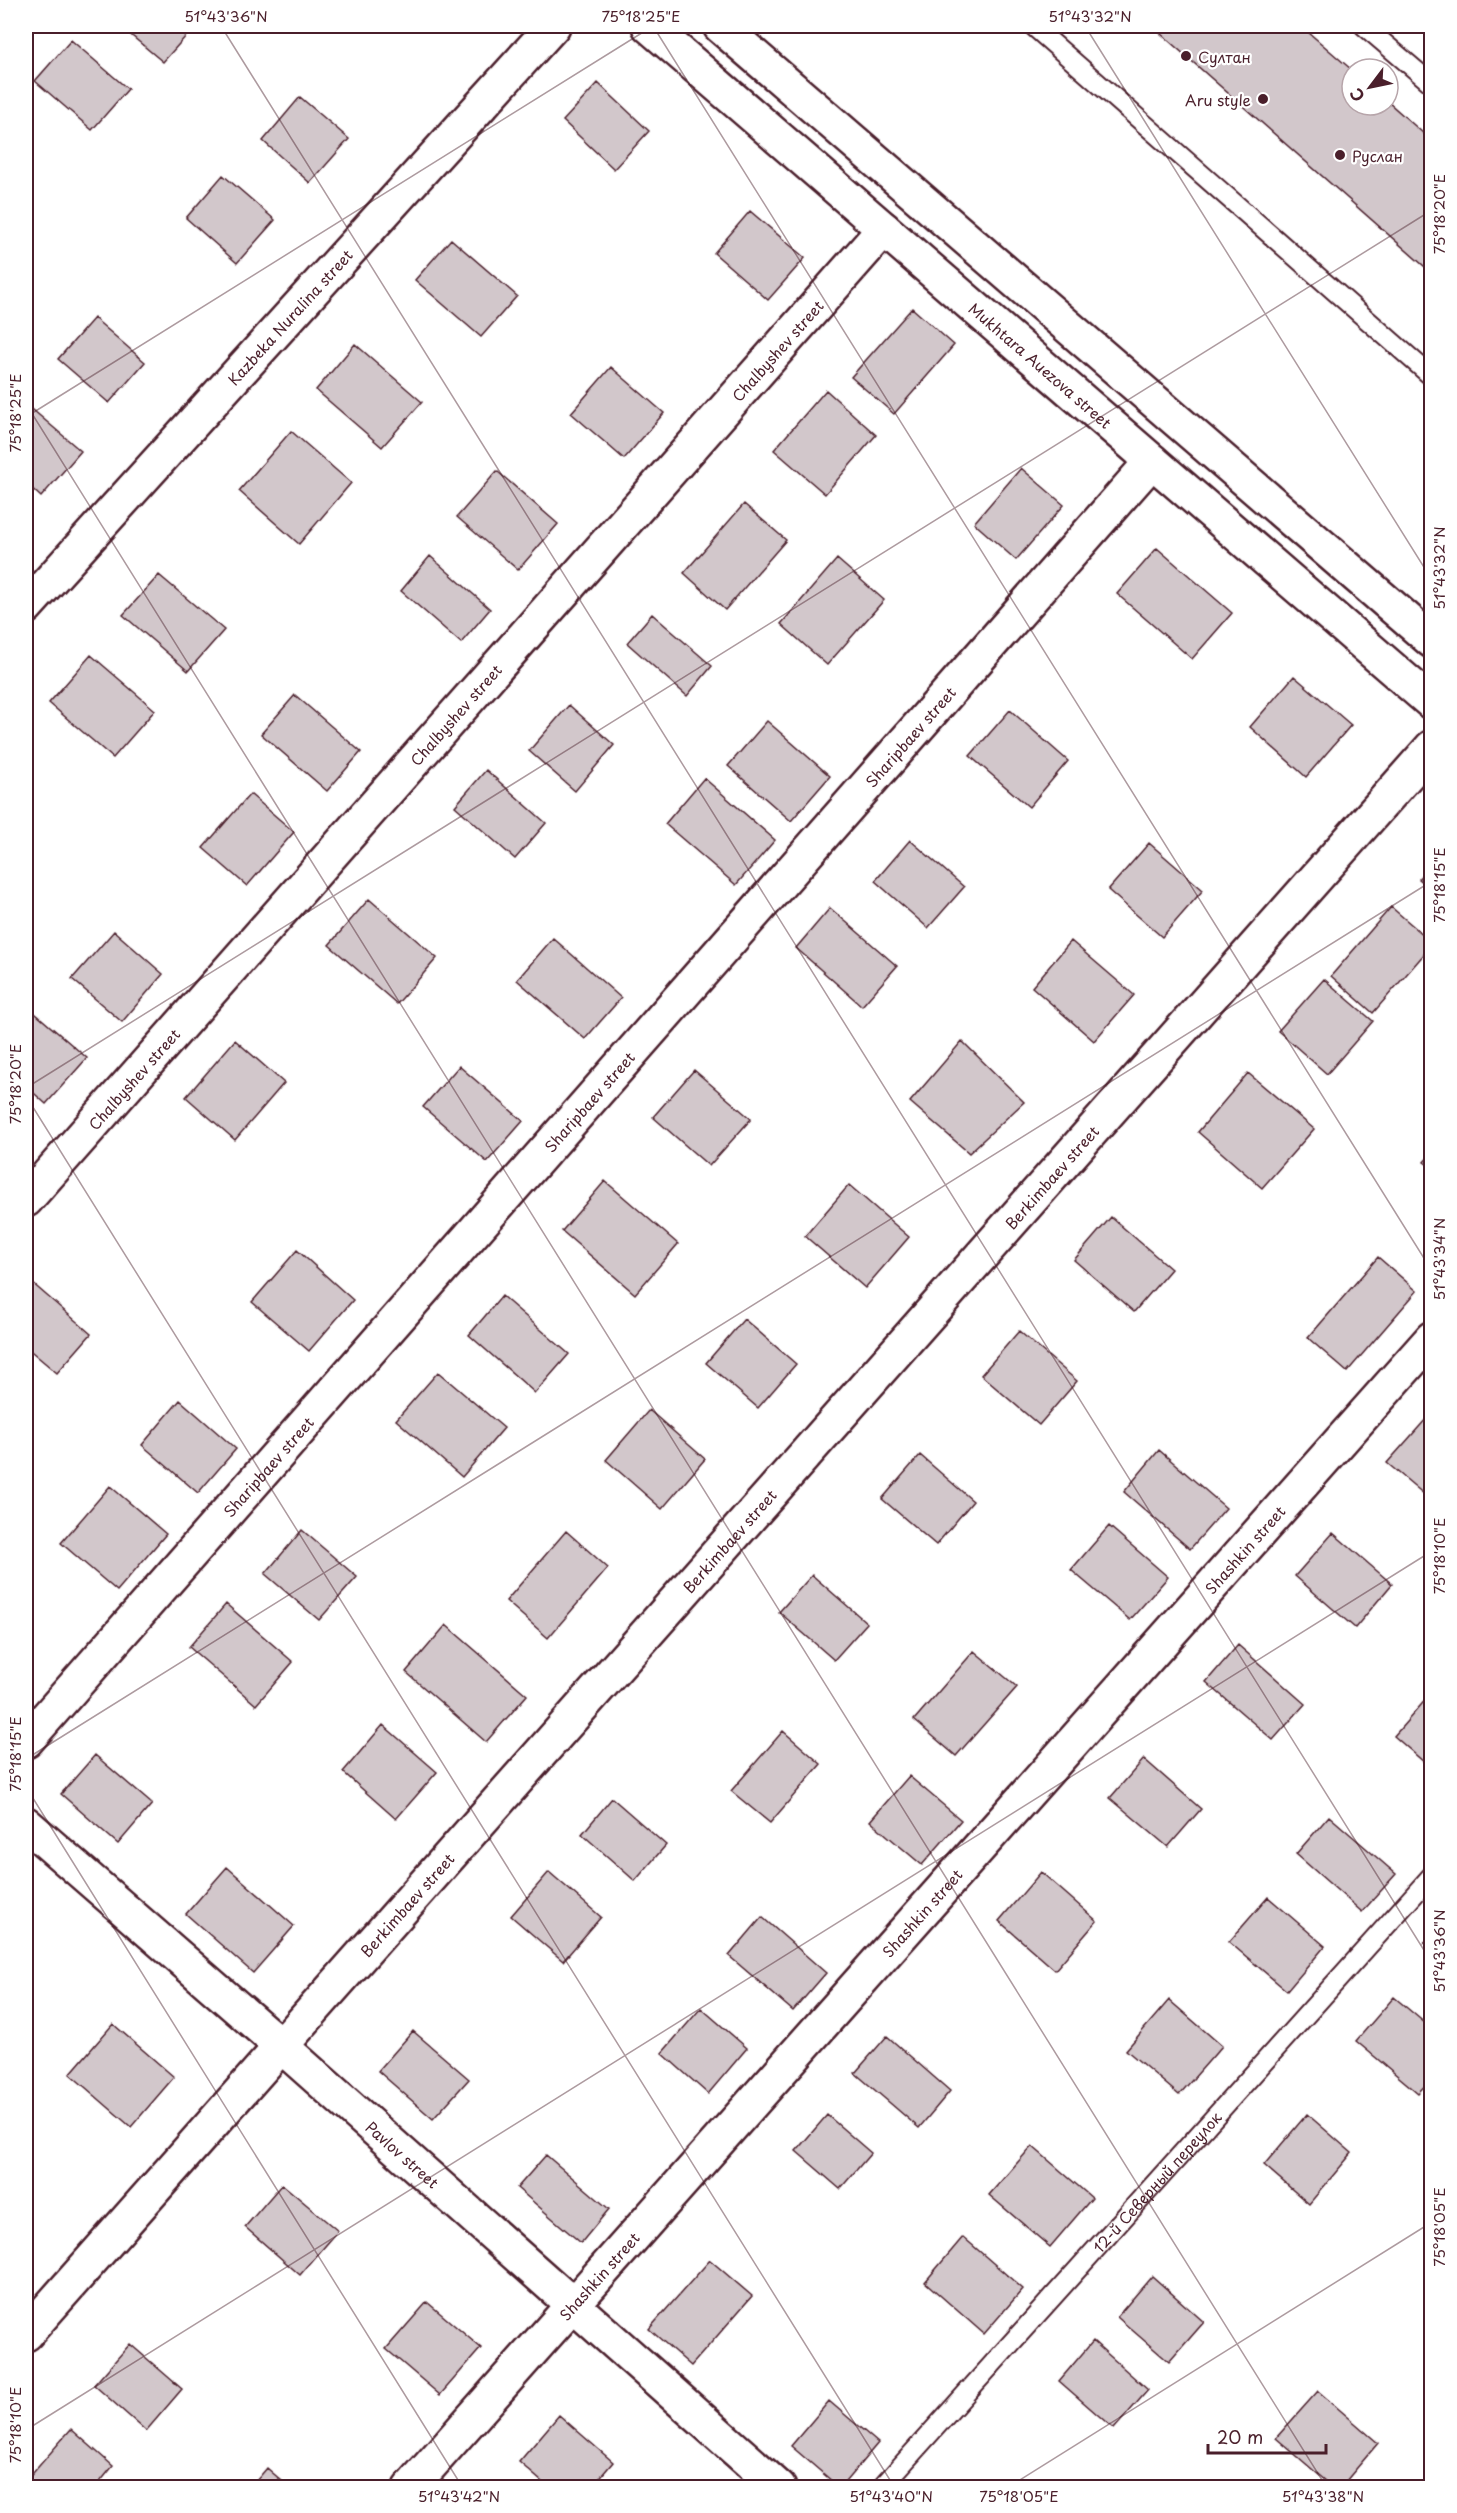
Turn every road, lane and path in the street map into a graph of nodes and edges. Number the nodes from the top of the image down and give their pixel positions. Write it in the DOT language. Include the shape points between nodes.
graph roads {
  1 [pos="553,26"];
  2 [pos="649,26"];
  3 [pos="720,26"];
  4 [pos="1033,26"];
  5 [pos="1364,26"];
  6 [pos="1431,84"];
  7 [pos="884,229"];
  8 [pos="1431,376"];
  9 [pos="1152,461"];
  10 [pos="1368,586"];
  11 [pos="26,607"];
  12 [pos="1431,615"];
  13 [pos="1431,641"];
  14 [pos="1431,703"];
  15 [pos="1431,747"];
  16 [pos="26,1200"];
  17 [pos="1431,1338"];
  18 [pos="26,1741"];
  19 [pos="26,1824"];
  20 [pos="1431,1875"];
  21 [pos="280,2045"];
  22 [pos="572,2304"];
  23 [pos="26,2334"];
  24 [pos="410,2487"];
  25 [pos="779,2487"];
  26 [pos="881,2487"];
  1 -- 11 [label="street, Kazbeka Nuralina street"];
  2 -- 7 [label="street, Mukhtara Auezova street"];
  3 -- 10 [label="street"];
  4 -- 8 [label="lane"];
  5 -- 6 [label="lane"];
  7 -- 9 [label="street, Mukhtara Auezova street"];
  7 -- 16 [label="street, Chalbyshev street"];
  9 -- 14 [label="street, Mukhtara Auezova street"];
  9 -- 18 [label="street, Sharipbaev street"];
  10 -- 12 [label="street"];
  10 -- 13 [label="street"];
  15 -- 21 [label="street, Berkimbaev street"];
  17 -- 22 [label="street, Shashkin street"];
  19 -- 21 [label="street, Pavlov street"];
  20 -- 26 [label="lane, 12-й Северный переулок"];
  21 -- 22 [label="street, Pavlov street"];
  21 -- 23 [label="street, Berkimbaev street"];
  22 -- 24 [label="street, Shashkin street"];
  22 -- 25 [label="street, Pavlov street"];
}
